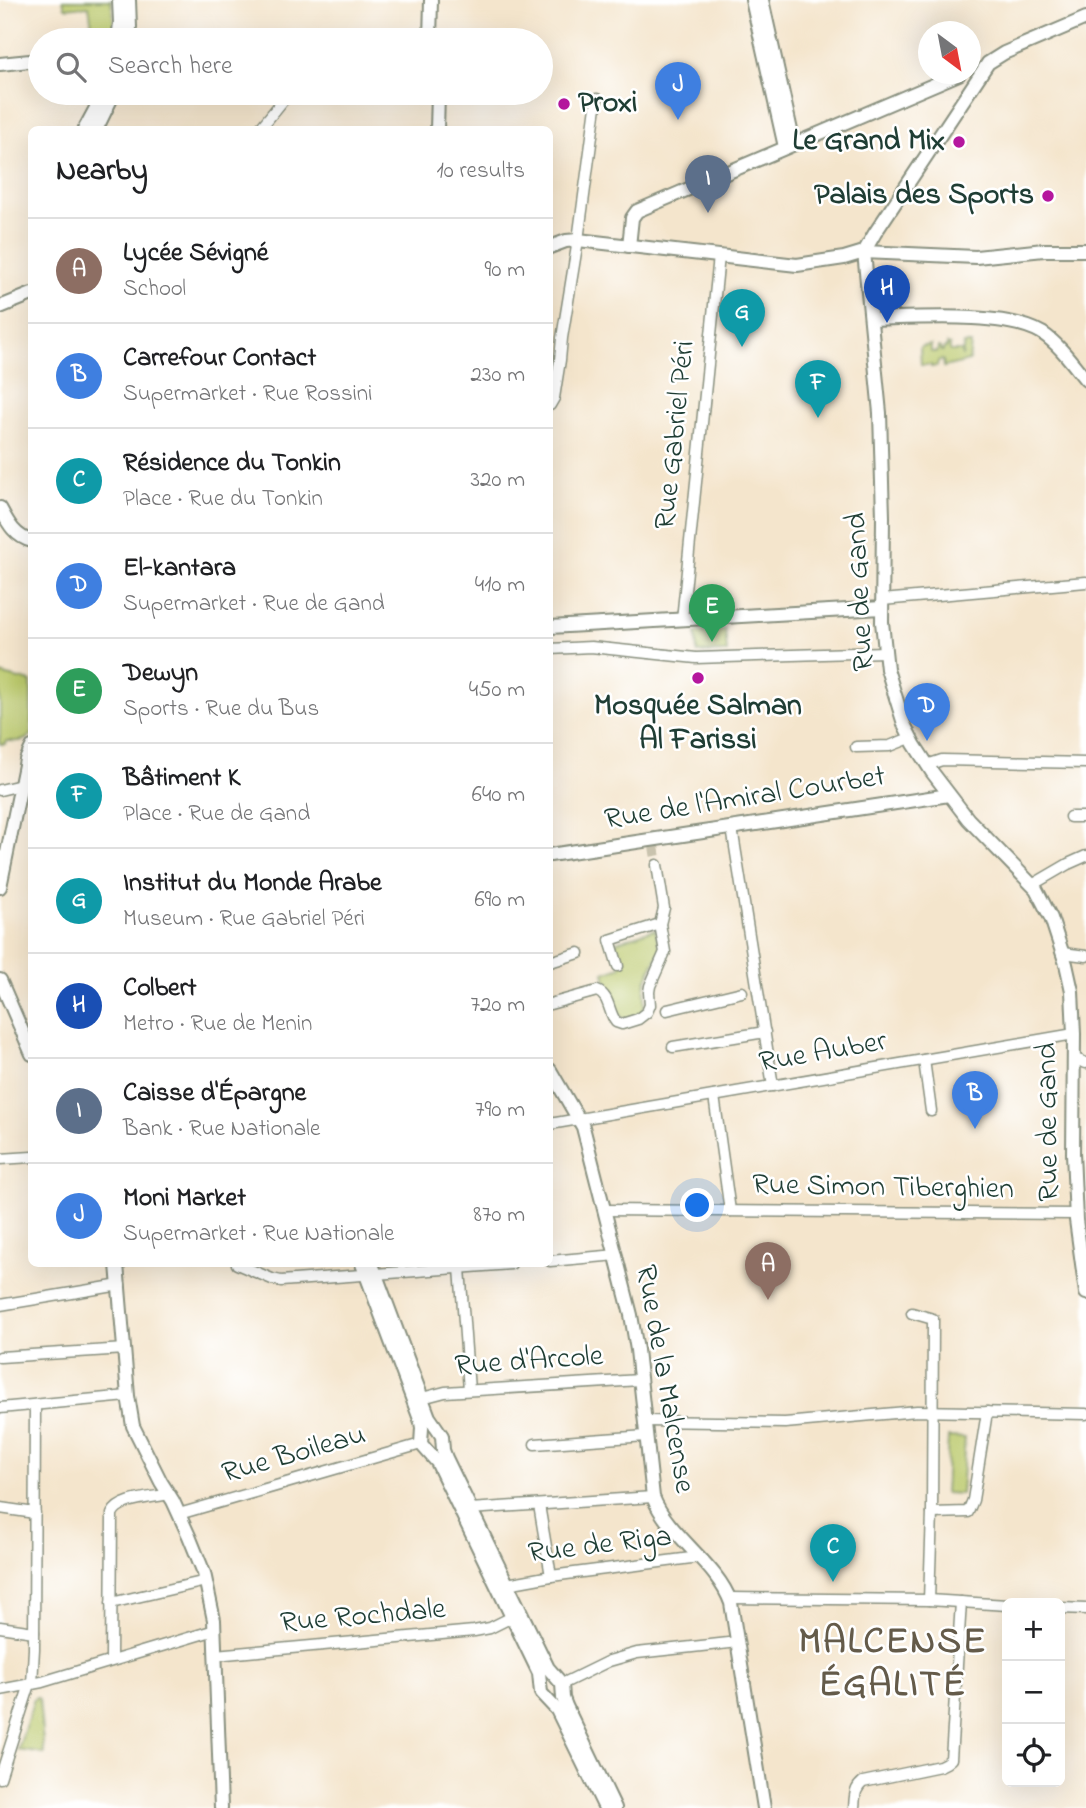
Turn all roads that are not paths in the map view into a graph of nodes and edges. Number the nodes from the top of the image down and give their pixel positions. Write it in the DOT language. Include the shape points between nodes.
graph roads {
  1 [pos="119,0"];
  2 [pos="129,0"];
  3 [pos="431,0"];
  4 [pos="752,0"];
  5 [pos="762,0"];
  6 [pos="1086,18"];
  7 [pos="119,28"];
  8 [pos="130,28"];
  9 [pos="430,28"];
  10 [pos="28,61"];
  11 [pos="0,64"];
  12 [pos="981,69"];
  13 [pos="935,84"];
  14 [pos="969,84"];
  15 [pos="597,99"];
  16 [pos="98,105"];
  17 [pos="108,105"];
  18 [pos="280,105"];
  19 [pos="438,105"];
  20 [pos="86,126"];
  21 [pos="98,126"];
  22 [pos="263,126"];
  23 [pos="437,126"];
  24 [pos="789,146"];
  25 [pos="578,240"];
  26 [pos="553,246"];
  27 [pos="629,246"];
  28 [pos="1086,250"];
  29 [pos="864,252"];
  30 [pos="719,256"];
  31 [pos="28,296"];
  32 [pos="0,307"];
  33 [pos="871,319"];
  34 [pos="1086,380"];
  35 [pos="553,398"];
  36 [pos="0,508"];
  37 [pos="28,540"];
  38 [pos="1086,582"];
  39 [pos="882,604"];
  40 [pos="682,620"];
  41 [pos="553,628"];
  42 [pos="553,649"];
  43 [pos="884,652"];
  44 [pos="910,738"];
  45 [pos="856,747"];
  46 [pos="28,756"];
  47 [pos="1086,763"];
  48 [pos="927,765"];
  49 [pos="26,785"];
  50 [pos="0,790"];
  51 [pos="949,795"];
  52 [pos="1070,817"];
  53 [pos="1086,817"];
  54 [pos="732,828"];
  55 [pos="553,855"];
  56 [pos="1086,856"];
  57 [pos="657,865"];
  58 [pos="1032,885"];
  59 [pos="0,887"];
  60 [pos="660,925"];
  61 [pos="579,953"];
  62 [pos="1063,953"];
  63 [pos="1086,956"];
  64 [pos="553,961"];
  65 [pos="618,966"];
  66 [pos="0,980"];
  67 [pos="751,990"];
  68 [pos="553,1003"];
  69 [pos="667,1010"];
  70 [pos="765,1032"];
  71 [pos="1074,1034"];
  72 [pos="28,1045"];
  73 [pos="673,1047"];
  74 [pos="924,1060"];
  75 [pos="1080,1061"];
  76 [pos="553,1075"];
  77 [pos="774,1086"];
  78 [pos="715,1096"];
  79 [pos="931,1111"];
  80 [pos="579,1119"];
  81 [pos="553,1123"];
  82 [pos="28,1157"];
  83 [pos="0,1159"];
  84 [pos="605,1210"];
  85 [pos="730,1211"];
  86 [pos="1080,1218"];
  87 [pos="617,1255"];
  88 [pos="553,1261"];
  89 [pos="117,1267"];
  90 [pos="244,1267"];
  91 [pos="473,1267"];
  92 [pos="460,1268"];
  93 [pos="369,1269"];
  94 [pos="120,1285"];
  95 [pos="1086,1287"];
  96 [pos="0,1306"];
  97 [pos="912,1313"];
  98 [pos="125,1349"];
  99 [pos="0,1357"];
  100 [pos="640,1380"];
  101 [pos="469,1390"];
  102 [pos="128,1396"];
  103 [pos="422,1398"];
  104 [pos="35,1405"];
  105 [pos="0,1408"];
  106 [pos="933,1411"];
  107 [pos="987,1412"];
  108 [pos="1086,1414"];
  109 [pos="645,1420"];
  110 [pos="646,1436"];
  111 [pos="441,1438"];
  112 [pos="423,1444"];
  113 [pos="536,1444"];
  114 [pos="169,1494"];
  115 [pos="653,1497"];
  116 [pos="539,1505"];
  117 [pos="0,1508"];
  118 [pos="470,1509"];
  119 [pos="35,1513"];
  120 [pos="932,1513"];
  121 [pos="179,1514"];
  122 [pos="699,1558"];
  123 [pos="551,1576"];
  124 [pos="205,1581"];
  125 [pos="507,1584"];
  126 [pos="730,1598"];
  127 [pos="929,1600"];
  128 [pos="961,1602"];
  129 [pos="111,1603"];
  130 [pos="1002,1605"];
  131 [pos="1065,1608"];
  132 [pos="1086,1609"];
  133 [pos="512,1617"];
  134 [pos="0,1627"];
  135 [pos="215,1630"];
  136 [pos="34,1632"];
  137 [pos="738,1642"];
  138 [pos="215,1655"];
  139 [pos="111,1660"];
  140 [pos="31,1684"];
  141 [pos="541,1684"];
  142 [pos="561,1685"];
  143 [pos="0,1690"];
  144 [pos="546,1699"];
  145 [pos="0,1778"];
  146 [pos="221,1808"];
  147 [pos="605,1808"];
  148 [pos="615,1808"];
  149 [pos="764,1808"];
  150 [pos="854,1808"];
  1 -- 7 [label="main road"];
  2 -- 8 [label="main road"];
  3 -- 9 [label="main road"];
  4 -- 24 [label="main road"];
  5 -- 24 [label="main road"];
  6 -- 12 [label="main road" via="1000,55"];
  10 -- 11 [label="main road"];
  13 -- 24 [label="main road"];
  14 -- 29 [label="main road"];
  15 -- 25 [label="street"];
  16 -- 20 [label="main road"];
  17 -- 21 [label="main road"];
  18 -- 22 [label="street"];
  19 -- 23 [label="main road"];
  24 -- 27 [label="main road" via="635,212"];
  25 -- 26 [label="main road"];
  25 -- 27 [label="main road"];
  25 -- 35 [label="street"];
  27 -- 30 [label="main road"];
  28 -- 29 [label="main road" via="976,257"];
  29 -- 30 [label="main road" via="803,265"];
  29 -- 33 [label="main road, Rue de Gand"];
  30 -- 40 [label="street, Rue Gabriel Péri"];
  31 -- 32 [label="main road"];
  33 -- 34 [label="main road" via="976,318 1023,325 1049,338"];
  33 -- 39 [label="main road, Rue de Gand" via="880,425"];
  36 -- 37 [label="main road" via="14,531"];
  38 -- 39 [label="street"];
  39 -- 40 [label="main road"];
  39 -- 43 [label="main road, Rue de Gand"];
  40 -- 41 [label="main road"];
  42 -- 43 [label="street" via="600,647 696,658"];
  43 -- 44 [label="main road, Rue de Gand"];
  44 -- 45 [label="street" via="890,746"];
  44 -- 48 [label="main road, Rue de Gand"];
  46 -- 49 [label="main road"];
  47 -- 48 [label="street" via="942,760"];
  48 -- 51 [label="main road, Rue de Gand"];
  49 -- 50 [label="street"];
  49 -- 59 [label="main road"];
  51 -- 54 [label="main road, Rue de l'Amiral Courbet"];
  51 -- 58 [label="main road, Rue de Gand"];
  52 -- 53 [label="street"];
  54 -- 55 [label="main road, Rue de l'Amiral Courbet"];
  54 -- 67 [label="street"];
  56 -- 58 [label="street"];
  57 -- 60 [label="street" via="664,908"];
  58 -- 62 [label="main road, Rue de Gand"];
  60 -- 65 [label="street" via="610,940"];
  60 -- 68 [label="street" via="665,953 649,989 649,1008 641,1018 615,1023 606,996 597,991"];
  61 -- 64 [label="street"];
  62 -- 63 [label="street"];
  62 -- 71 [label="main road, Rue de Gand" via="1072,991"];
  66 -- 72 [label="main road"];
  67 -- 69 [label="street"];
  67 -- 70 [label="street"];
  70 -- 73 [label="street"];
  70 -- 77 [label="street"];
  71 -- 74 [label="street, Rue Auber"];
  71 -- 75 [label="main road, Rue de Gand"];
  74 -- 77 [label="street, Rue Auber"];
  74 -- 79 [label="street"];
  75 -- 86 [label="main road, Rue de Gand" via="1073,1153"];
  76 -- 80 [label="main road, Rue de la Malcense"];
  77 -- 78 [label="street, Rue Auber"];
  78 -- 80 [label="street, Rue Auber"];
  78 -- 85 [label="street"];
  80 -- 81 [label="street, Rue Auber"];
  80 -- 84 [label="main road, Rue de la Malcense"];
  82 -- 83 [label="street"];
  84 -- 85 [label="street, Rue Simon Tiberghien"];
  84 -- 87 [label="main road, Rue de la Malcense"];
  85 -- 86 [label="street, Rue Simon Tiberghien"];
  86 -- 95 [label="main road, Rue de Gand"];
  87 -- 88 [label="street"];
  87 -- 100 [label="main road, Rue de la Malcense"];
  89 -- 94 [label="main road"];
  90 -- 93 [label="street" via="281,1281"];
  91 -- 92 [label="street"];
  92 -- 93 [label="street"];
  92 -- 101 [label="street"];
  93 -- 103 [label="main road"];
  93 -- 112 [label="main road" via="421,1422"];
  94 -- 96 [label="street"];
  94 -- 98 [label="main road"];
  97 -- 106 [label="street" via="933,1319"];
  98 -- 99 [label="street"];
  98 -- 102 [label="main road"];
  100 -- 101 [label="street, Rue d'Arcole"];
  100 -- 109 [label="main road, Rue de la Malcense"];
  101 -- 103 [label="street, Rue d'Arcole"];
  102 -- 104 [label="street"];
  102 -- 114 [label="main road" via="135,1432"];
  103 -- 111 [label="main road"];
  104 -- 105 [label="street"];
  104 -- 119 [label="street"];
  106 -- 107 [label="street"];
  106 -- 109 [label="street" via="794,1423"];
  106 -- 120 [label="street"];
  107 -- 108 [label="street"];
  107 -- 120 [label="street" via="968,1513"];
  109 -- 110 [label="main road, Rue de la Malcense"];
  110 -- 113 [label="street"];
  110 -- 115 [label="main road, Rue de la Malcense"];
  111 -- 112 [label="main road" via="440,1449 435,1451"];
  111 -- 112 [label="main road" via="429,1430"];
  111 -- 118 [label="main road"];
  112 -- 121 [label="street, Rue Boileau"];
  112 -- 133 [label="main road" via="437,1462"];
  114 -- 121 [label="main road"];
  114 -- 129 [label="street" via="120,1504 114,1510"];
  115 -- 116 [label="street"];
  115 -- 122 [label="main road, Rue de la Malcense"];
  116 -- 118 [label="street"];
  116 -- 123 [label="street"];
  117 -- 119 [label="street"];
  118 -- 125 [label="main road"];
  119 -- 136 [label="street"];
  120 -- 127 [label="street"];
  121 -- 124 [label="main road"];
  122 -- 123 [label="street, Rue de Riga"];
  122 -- 126 [label="main road, Rue de la Malcense"];
  123 -- 125 [label="street, Rue de Riga"];
  124 -- 129 [label="street"];
  124 -- 135 [label="main road"];
  125 -- 142 [label="main road"];
  126 -- 127 [label="street"];
  126 -- 137 [label="main road, Rue de la Malcense"];
  127 -- 128 [label="street"];
  128 -- 130 [label="street"];
  128 -- 150 [label="street" via="951,1759 940,1766 863,1782 855,1791"];
  129 -- 139 [label="street"];
  131 -- 132 [label="street"];
  133 -- 138 [label="street, Rue Rochdale" via="474,1631"];
  133 -- 141 [label="main road"];
  134 -- 136 [label="street"];
  135 -- 138 [label="main road"];
  135 -- 139 [label="street"];
  136 -- 140 [label="street"];
  137 -- 142 [label="street" via="637,1653"];
  137 -- 149 [label="main road, Rue de la Malcense"];
  138 -- 146 [label="main road"];
  139 -- 140 [label="street"];
  140 -- 143 [label="street"];
  140 -- 145 [label="street"];
  141 -- 142 [label="main road" via="548,1677"];
  141 -- 144 [label="main road"];
  142 -- 144 [label="main road" via="556,1699"];
  142 -- 148 [label="main road" via="566,1706"];
  144 -- 147 [label="main road" via="557,1710"];
}
